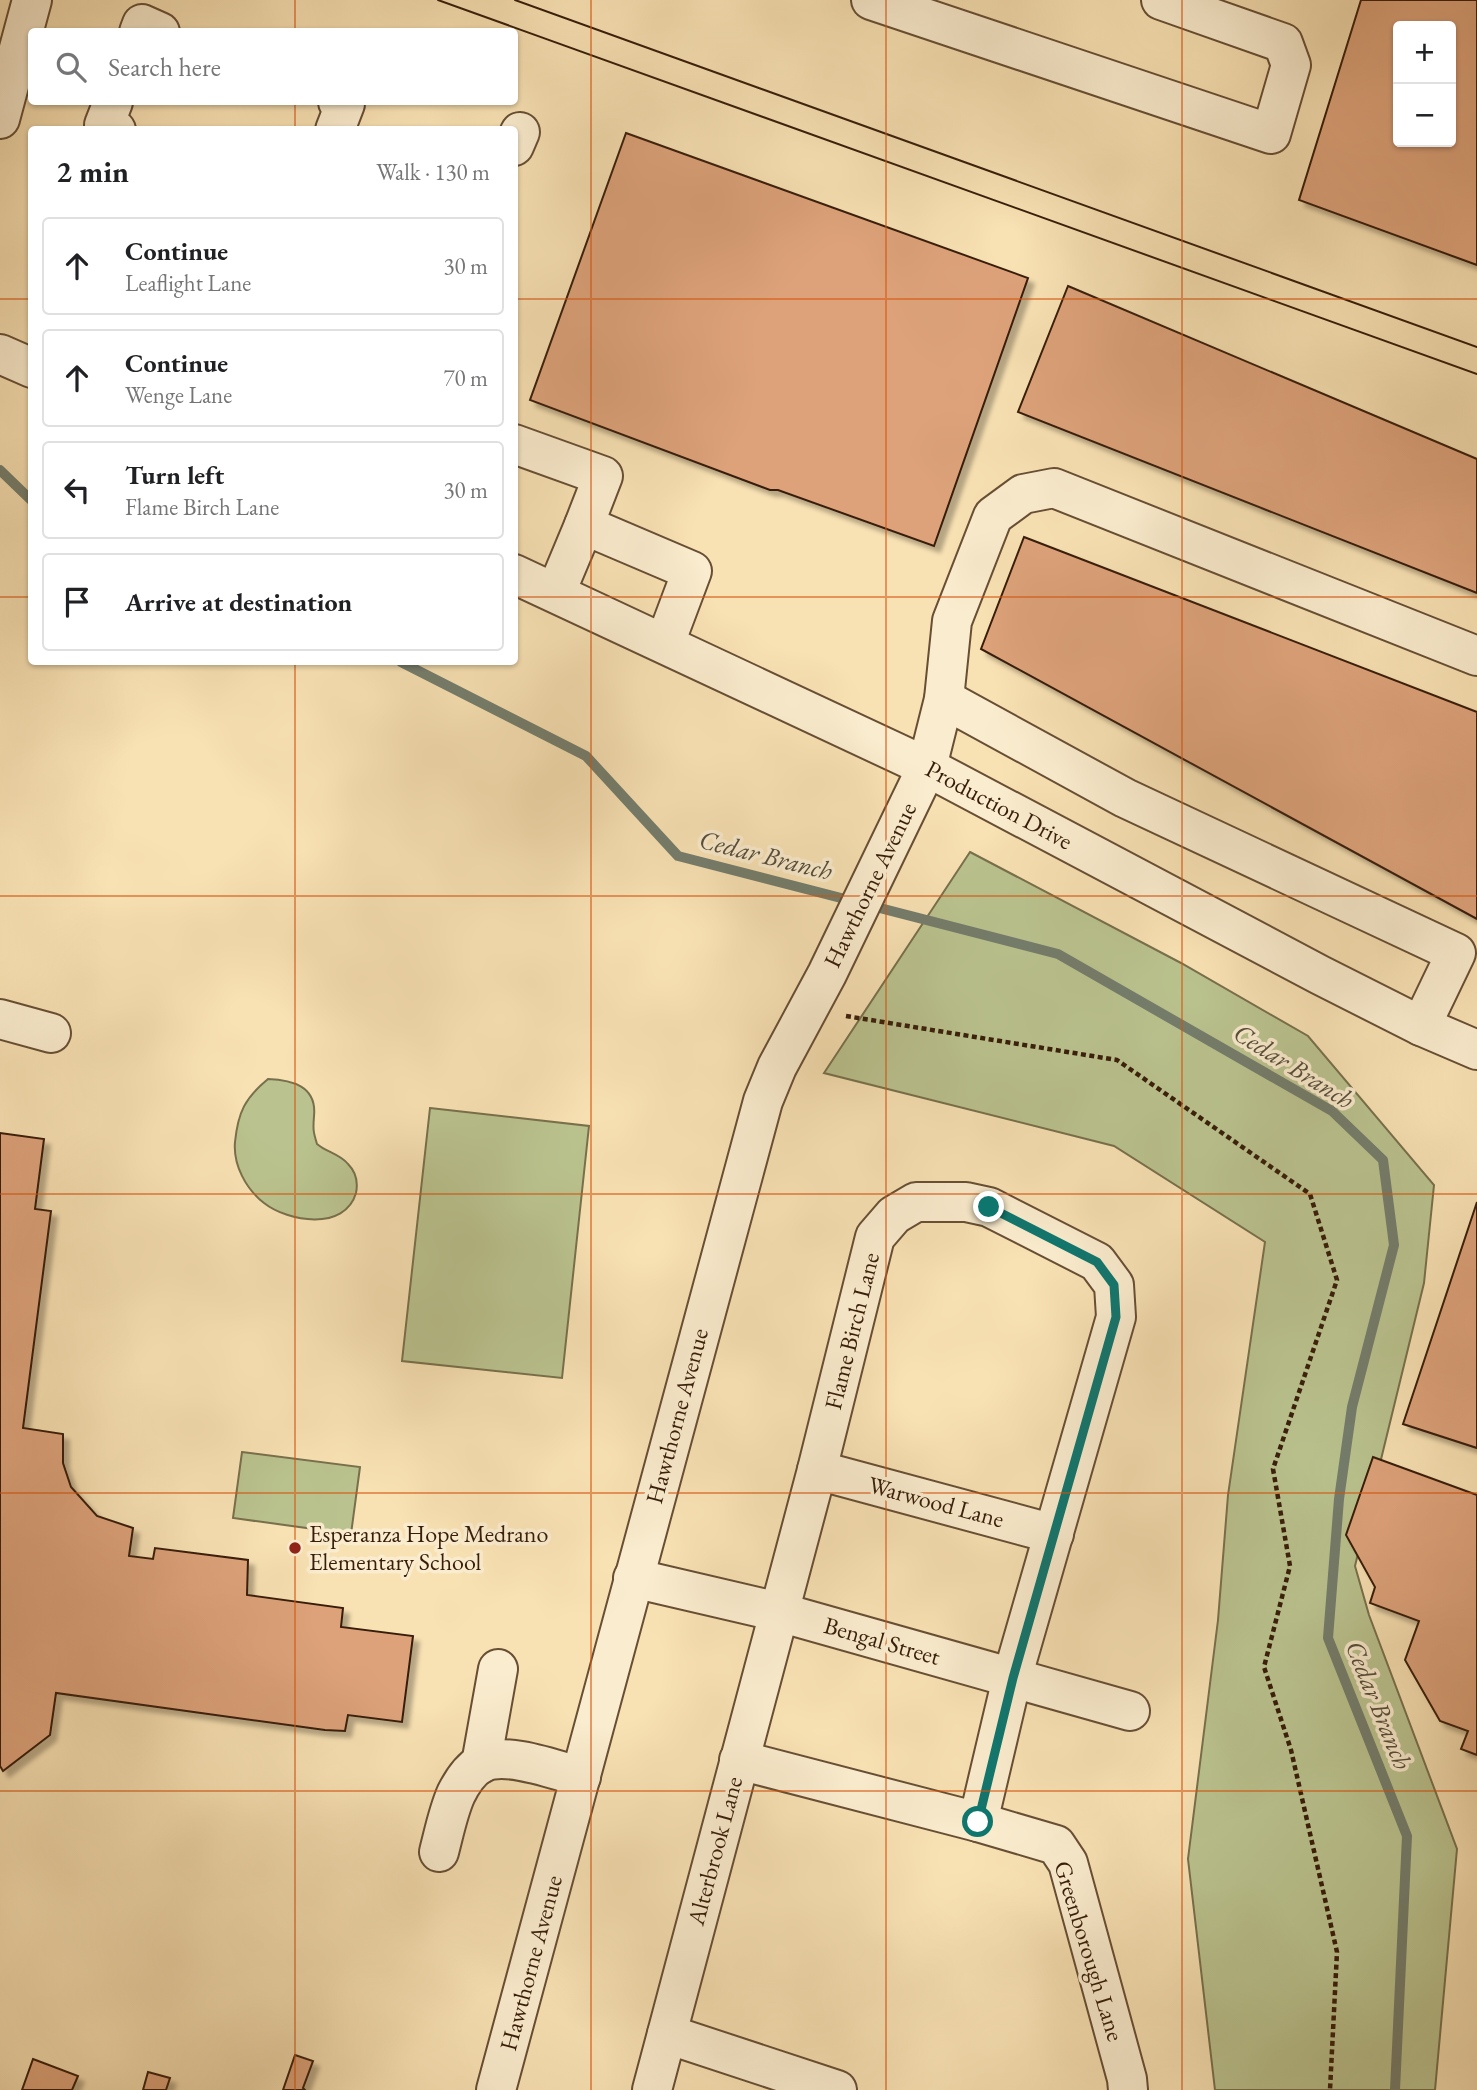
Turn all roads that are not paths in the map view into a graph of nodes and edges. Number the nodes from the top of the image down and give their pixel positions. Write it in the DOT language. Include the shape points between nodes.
graph roads {
  1 [pos="32,0"];
  2 [pos="871,0"];
  3 [pos="1161,0"];
  4 [pos="28,28"];
  5 [pos="27,40"];
  6 [pos="112,105"];
  7 [pos="345,105"];
  8 [pos="0,119"];
  9 [pos="106,126"];
  10 [pos="337,126"];
  11 [pos="0,354"];
  12 [pos="28,366"];
  13 [pos="518,445"];
  14 [pos="584,525"];
  15 [pos="518,575"];
  16 [pos="556,592"];
  17 [pos="665,643"];
  18 [pos="1477,656"];
  19 [pos="944,699"];
  20 [pos="927,767"];
  21 [pos="0,1019"];
  22 [pos="1421,1026"];
  23 [pos="51,1033"];
  24 [pos="1477,1050"];
  25 [pos="817,1470"];
  26 [pos="1054,1534"];
  27 [pos="633,1578"];
  28 [pos="779,1612"];
  29 [pos="498,1669"];
  30 [pos="1013,1678"];
  31 [pos="1130,1711"];
  32 [pos="739,1760"];
  33 [pos="481,1763"];
  34 [pos="582,1777"];
  35 [pos="978,1822"];
  36 [pos="439,1852"];
  37 [pos="667,2035"];
  38 [pos="496,2090"];
  39 [pos="652,2090"];
  40 [pos="837,2090"];
  41 [pos="1128,2090"];
  1 -- 4 [label="street"];
  2 -- 3 [label="street" via="1271,134 1291,65 1283,43"];
  5 -- 8 [label="street"];
  6 -- 9 [label="street"];
  7 -- 10 [label="street"];
  11 -- 12 [label="street"];
  13 -- 14 [label="street" via="603,476"];
  14 -- 16 [label="street"];
  14 -- 17 [label="street" via="692,571"];
  15 -- 16 [label="street, Production Drive"];
  16 -- 17 [label="street, Production Drive"];
  17 -- 20 [label="street, Production Drive"];
  18 -- 19 [label="street, Hawthorne Avenue" via="1055,488 1023,494 993,516 952,621"];
  19 -- 20 [label="street, Hawthorne Avenue"];
  19 -- 22 [label="street" via="1125,798 1456,953"];
  20 -- 22 [label="street, Production Drive"];
  20 -- 27 [label="street, Hawthorne Avenue" via="763,1101"];
  21 -- 23 [label="street"];
  22 -- 24 [label="street, Production Drive"];
  25 -- 26 [label="street, Warwood Lane"];
  25 -- 26 [label="street, Flame Birch Lane" via="875,1237 894,1215 916,1202 989,1207 1097,1262 1114,1285 1116,1317"];
  25 -- 28 [label="street, Flame Birch Lane"];
  26 -- 30 [label="street"];
  27 -- 28 [label="street, Bengal Street"];
  27 -- 34 [label="street, Hawthorne Avenue"];
  28 -- 30 [label="street, Bengal Street"];
  28 -- 32 [label="street, Alterbrook Lane"];
  29 -- 33 [label="street"];
  30 -- 31 [label="street, Bengal Street"];
  30 -- 35 [label="street"];
  32 -- 35 [label="street, Greenborough Lane"];
  32 -- 37 [label="street, Alterbrook Lane"];
  33 -- 34 [label="street" via="502,1759 525,1762"];
  33 -- 36 [label="street" via="456,1794"];
  34 -- 38 [label="street, Hawthorne Avenue"];
  35 -- 41 [label="street, Greenborough Lane" via="1056,1845 1068,1863"];
  37 -- 39 [label="street, Alterbrook Lane"];
  37 -- 40 [label="street"];
}
